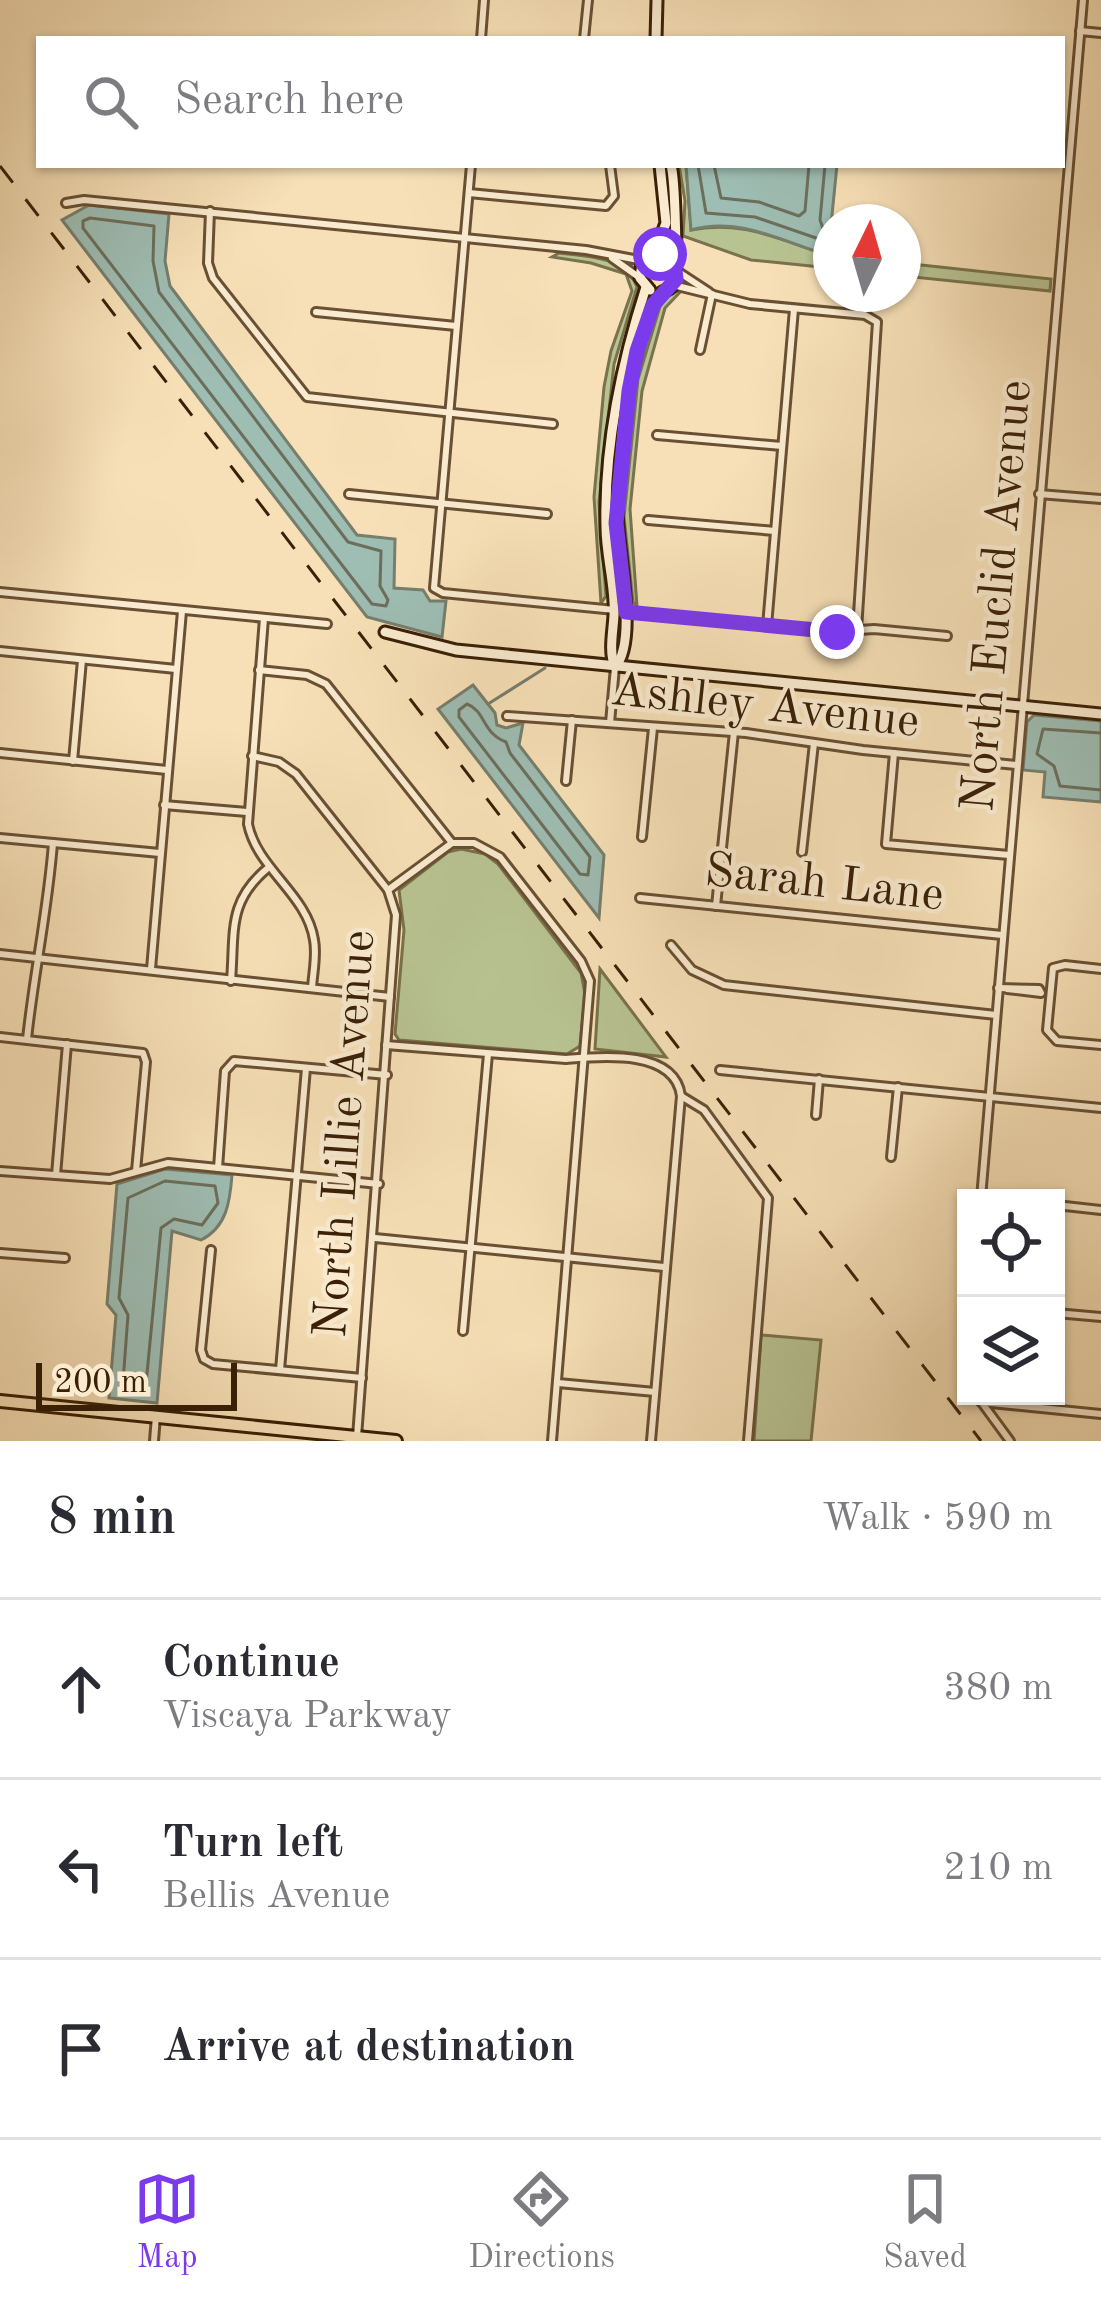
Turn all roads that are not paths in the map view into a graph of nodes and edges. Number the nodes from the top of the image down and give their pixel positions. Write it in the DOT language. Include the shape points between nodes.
graph roads {
  1 [pos="484,0"];
  2 [pos="588,0"];
  3 [pos="659,0"];
  4 [pos="1083,0"];
  5 [pos="1080,31"];
  6 [pos="1101,33"];
  7 [pos="481,36"];
  8 [pos="584,36"];
  9 [pos="656,36"];
  10 [pos="471,168"];
  11 [pos="610,168"];
  12 [pos="660,168"];
  13 [pos="671,168"];
  14 [pos="468,193"];
  15 [pos="66,203"];
  16 [pos="210,212"];
  17 [pos="464,237"];
  18 [pos="609,256"];
  19 [pos="649,258"];
  20 [pos="675,266"];
  21 [pos="643,282"];
  22 [pos="673,285"];
  23 [pos="662,292"];
  24 [pos="712,294"];
  25 [pos="794,309"];
  26 [pos="316,312"];
  27 [pos="456,326"];
  28 [pos="700,350"];
  29 [pos="449,415"];
  30 [pos="554,424"];
  31 [pos="657,435"];
  32 [pos="782,446"];
  33 [pos="350,494"];
  34 [pos="1040,494"];
  35 [pos="1101,499"];
  36 [pos="606,500"];
  37 [pos="441,502"];
  38 [pos="547,514"];
  39 [pos="648,520"];
  40 [pos="775,531"];
  41 [pos="618,542"];
  42 [pos="0,592"];
  43 [pos="182,611"];
  44 [pos="620,611"];
  45 [pos="264,618"];
  46 [pos="327,625"];
  47 [pos="767,626"];
  48 [pos="857,630"];
  49 [pos="385,632"];
  50 [pos="947,636"];
  51 [pos="0,651"];
  52 [pos="82,660"];
  53 [pos="615,667"];
  54 [pos="176,669"];
  55 [pos="258,670"];
  56 [pos="1022,707"];
  57 [pos="1101,714"];
  58 [pos="507,716"];
  59 [pos="572,720"];
  60 [pos="610,724"];
  61 [pos="653,728"];
  62 [pos="734,732"];
  63 [pos="814,743"];
  64 [pos="0,753"];
  65 [pos="894,753"];
  66 [pos="252,756"];
  67 [pos="73,760"];
  68 [pos="1016,765"];
  69 [pos="167,770"];
  70 [pos="566,781"];
  71 [pos="164,805"];
  72 [pos="247,812"];
  73 [pos="642,837"];
  74 [pos="0,838"];
  75 [pos="53,843"];
  76 [pos="452,843"];
  77 [pos="802,852"];
  78 [pos="160,853"];
  79 [pos="1009,855"];
  80 [pos="269,867"];
  81 [pos="388,890"];
  82 [pos="640,898"];
  83 [pos="716,906"];
  84 [pos="1002,935"];
  85 [pos="671,945"];
  86 [pos="0,954"];
  87 [pos="36,958"];
  88 [pos="151,969"];
  89 [pos="1101,969"];
  90 [pos="232,981"];
  91 [pos="312,988"];
  92 [pos="1002,988"];
  93 [pos="1046,993"];
  94 [pos="390,997"];
  95 [pos="995,1015"];
  96 [pos="0,1037"];
  97 [pos="27,1040"];
  98 [pos="67,1044"];
  99 [pos="386,1045"];
  100 [pos="1101,1045"];
  101 [pos="488,1054"];
  102 [pos="586,1057"];
  103 [pos="306,1068"];
  104 [pos="720,1070"];
  105 [pos="387,1075"];
  106 [pos="819,1079"];
  107 [pos="898,1088"];
  108 [pos="681,1096"];
  109 [pos="989,1096"];
  110 [pos="1101,1108"];
  111 [pos="816,1115"];
  112 [pos="891,1157"];
  113 [pos="218,1168"];
  114 [pos="0,1171"];
  115 [pos="136,1171"];
  116 [pos="56,1175"];
  117 [pos="296,1175"];
  118 [pos="379,1184"];
  119 [pos="983,1189"];
  120 [pos="1065,1206"];
  121 [pos="1101,1210"];
  122 [pos="375,1238"];
  123 [pos="471,1247"];
  124 [pos="211,1250"];
  125 [pos="0,1252"];
  126 [pos="65,1258"];
  127 [pos="568,1258"];
  128 [pos="665,1267"];
  129 [pos="1065,1314"];
  130 [pos="1101,1317"];
  131 [pos="463,1331"];
  132 [pos="280,1370"];
  133 [pos="362,1378"];
  134 [pos="558,1383"];
  135 [pos="655,1392"];
  136 [pos="0,1400"];
  137 [pos="983,1405"];
  138 [pos="1028,1405"];
  139 [pos="1101,1414"];
  140 [pos="156,1416"];
  141 [pos="357,1437"];
  142 [pos="154,1441"];
  143 [pos="396,1441"];
  144 [pos="552,1441"];
  145 [pos="651,1441"];
  146 [pos="748,1441"];
  147 [pos="1010,1441"];
  1 -- 7 [label="street"];
  2 -- 8 [label="street"];
  3 -- 9 [label="street"];
  4 -- 5 [label="street, North Euclid Avenue"];
  5 -- 6 [label="street"];
  5 -- 34 [label="street, North Euclid Avenue"];
  10 -- 14 [label="street"];
  11 -- 14 [label="street" via="608,206"];
  12 -- 19 [label="street" via="666,223"];
  13 -- 20 [label="street"];
  14 -- 17 [label="street"];
  15 -- 16 [label="street"];
  16 -- 17 [label="street"];
  16 -- 29 [label="street" via="213,278 301,393"];
  17 -- 18 [label="street"];
  17 -- 27 [label="street"];
  18 -- 19 [label="street"];
  18 -- 21 [label="street"];
  19 -- 20 [label="street" via="665,256"];
  19 -- 21 [label="street"];
  20 -- 22 [label="street"];
  20 -- 24 [label="street"];
  21 -- 23 [label="street"];
  21 -- 36 [label="street" via="622,363"];
  22 -- 23 [label="street"];
  22 -- 24 [label="street"];
  23 -- 41 [label="street" via="632,368"];
  24 -- 25 [label="street"];
  24 -- 28 [label="street"];
  25 -- 32 [label="street"];
  25 -- 48 [label="street" via="877,322"];
  26 -- 27 [label="street"];
  27 -- 29 [label="street"];
  29 -- 30 [label="street"];
  29 -- 37 [label="street"];
  31 -- 32 [label="street"];
  32 -- 40 [label="street"];
  33 -- 37 [label="street"];
  34 -- 35 [label="street"];
  34 -- 56 [label="street, North Euclid Avenue"];
  36 -- 41 [label="street"];
  36 -- 44 [label="street"];
  37 -- 38 [label="street"];
  37 -- 44 [label="street" via="434,588"];
  39 -- 40 [label="street"];
  40 -- 47 [label="street"];
  41 -- 44 [label="street"];
  42 -- 43 [label="street"];
  43 -- 45 [label="street"];
  43 -- 54 [label="street"];
  44 -- 47 [label="street"];
  44 -- 53 [label="street"];
  45 -- 46 [label="street"];
  45 -- 55 [label="street"];
  47 -- 48 [label="street"];
  48 -- 50 [label="street"];
  49 -- 53 [label="street" via="443,649"];
  51 -- 52 [label="street"];
  52 -- 54 [label="street"];
  52 -- 67 [label="street"];
  53 -- 56 [label="street"];
  53 -- 60 [label="street"];
  54 -- 69 [label="street"];
  55 -- 66 [label="street"];
  55 -- 76 [label="street" via="326,684"];
  56 -- 57 [label="street"];
  56 -- 68 [label="street, North Euclid Avenue"];
  58 -- 59 [label="street, Ashley Avenue"];
  59 -- 60 [label="street, Ashley Avenue"];
  59 -- 70 [label="street"];
  60 -- 61 [label="street, Ashley Avenue"];
  61 -- 62 [label="street, Ashley Avenue"];
  61 -- 73 [label="street"];
  62 -- 63 [label="street, Ashley Avenue"];
  62 -- 83 [label="street"];
  63 -- 65 [label="street, Ashley Avenue"];
  63 -- 77 [label="street"];
  64 -- 67 [label="street"];
  65 -- 68 [label="street, Ashley Avenue"];
  65 -- 79 [label="street" via="886,844"];
  66 -- 72 [label="street"];
  66 -- 81 [label="street, North Lillie Avenue" via="296,774"];
  67 -- 69 [label="street"];
  68 -- 79 [label="street, North Euclid Avenue"];
  69 -- 71 [label="street"];
  71 -- 72 [label="street"];
  71 -- 78 [label="street"];
  72 -- 80 [label="street" via="250,836"];
  74 -- 75 [label="street"];
  75 -- 78 [label="street"];
  75 -- 87 [label="street"];
  76 -- 81 [label="street"];
  76 -- 102 [label="street" via="500,856 581,961 591,992"];
  78 -- 88 [label="street"];
  79 -- 84 [label="street, North Euclid Avenue"];
  80 -- 90 [label="street" via="240,898"];
  80 -- 91 [label="street" via="311,926"];
  81 -- 94 [label="street, North Lillie Avenue" via="397,925"];
  82 -- 83 [label="street, Sarah Lane"];
  83 -- 84 [label="street, Sarah Lane"];
  84 -- 92 [label="street, North Euclid Avenue"];
  85 -- 95 [label="street" via="692,970 724,986"];
  86 -- 87 [label="street"];
  87 -- 88 [label="street"];
  87 -- 97 [label="street"];
  88 -- 90 [label="street"];
  89 -- 93 [label="street" via="1058,966"];
  90 -- 91 [label="street"];
  91 -- 94 [label="street"];
  92 -- 93 [label="street"];
  92 -- 95 [label="street, North Euclid Avenue"];
  93 -- 100 [label="street" via="1052,1039"];
  94 -- 99 [label="street, North Lillie Avenue"];
  95 -- 109 [label="street, North Euclid Avenue"];
  96 -- 97 [label="street"];
  97 -- 98 [label="street"];
  98 -- 115 [label="street" via="143,1053"];
  98 -- 116 [label="street"];
  99 -- 101 [label="street"];
  99 -- 105 [label="street, North Lillie Avenue"];
  101 -- 102 [label="street"];
  101 -- 123 [label="street"];
  102 -- 108 [label="street" via="663,1065"];
  102 -- 127 [label="street"];
  103 -- 105 [label="street"];
  103 -- 113 [label="street" via="230,1064"];
  103 -- 117 [label="street"];
  104 -- 106 [label="street"];
  105 -- 118 [label="street, North Lillie Avenue"];
  106 -- 107 [label="street"];
  106 -- 111 [label="street"];
  107 -- 109 [label="street"];
  107 -- 112 [label="street"];
  108 -- 128 [label="street"];
  108 -- 146 [label="street" via="704,1110 768,1198"];
  109 -- 110 [label="street"];
  109 -- 119 [label="street, North Euclid Avenue"];
  113 -- 115 [label="street" via="168,1162"];
  113 -- 117 [label="street"];
  114 -- 116 [label="street"];
  115 -- 116 [label="street" via="110,1179"];
  117 -- 118 [label="street"];
  117 -- 132 [label="street"];
  118 -- 122 [label="street, North Lillie Avenue"];
  120 -- 121 [label="street"];
  122 -- 123 [label="street"];
  122 -- 133 [label="street, North Lillie Avenue"];
  123 -- 127 [label="street"];
  123 -- 131 [label="street"];
  124 -- 132 [label="street" via="204,1359"];
  125 -- 126 [label="street"];
  127 -- 128 [label="street"];
  127 -- 134 [label="street"];
  128 -- 135 [label="street"];
  129 -- 130 [label="street"];
  132 -- 133 [label="street"];
  133 -- 141 [label="street, North Lillie Avenue"];
  134 -- 135 [label="street"];
  134 -- 144 [label="street"];
  135 -- 145 [label="street"];
  136 -- 140 [label="main road"];
  137 -- 147 [label="street"];
  138 -- 139 [label="street"];
  140 -- 141 [label="main road"];
  140 -- 142 [label="street"];
  141 -- 143 [label="main road"];
}
